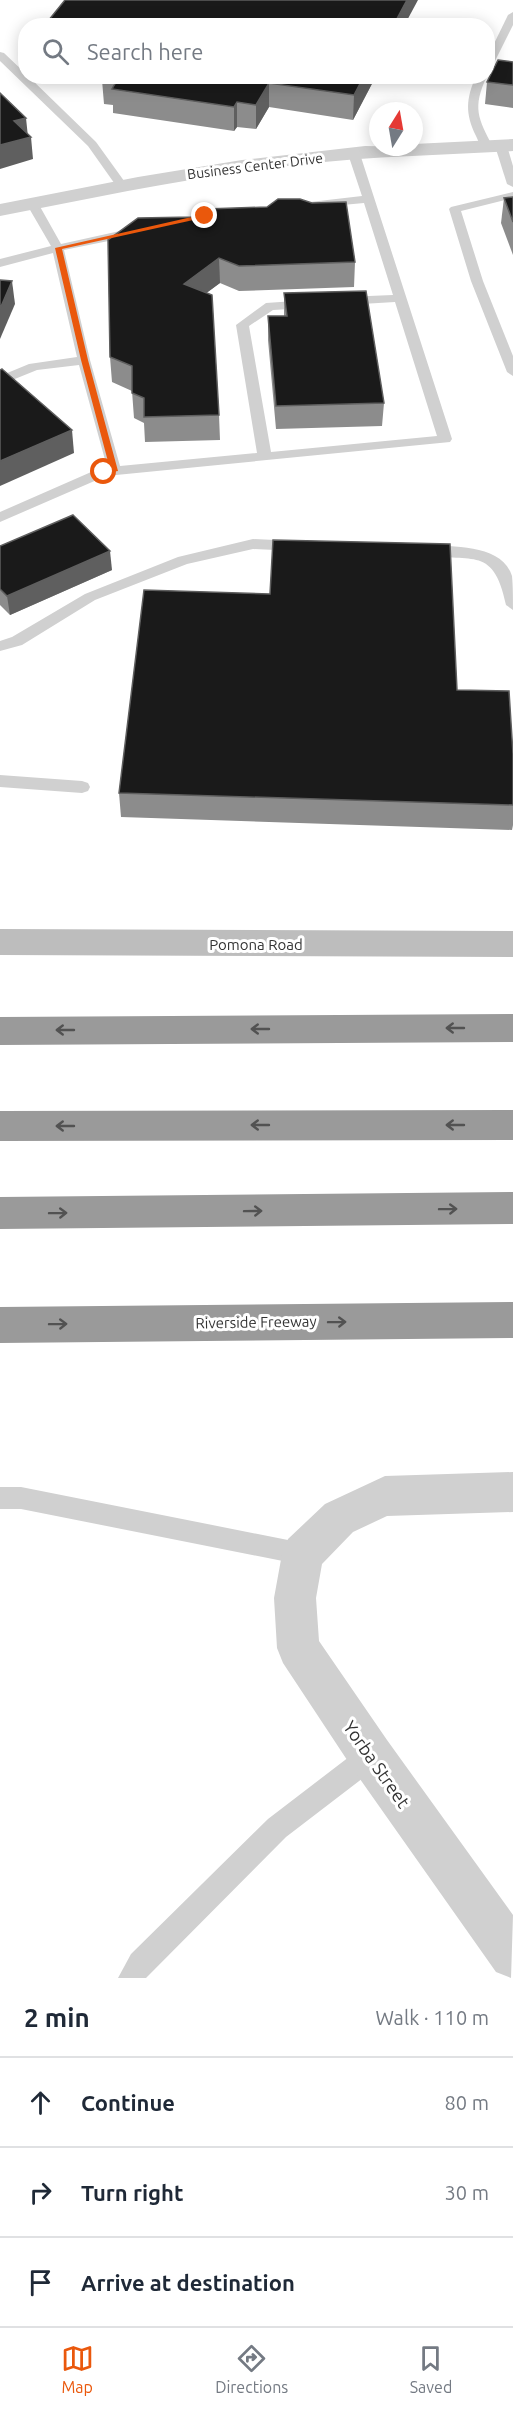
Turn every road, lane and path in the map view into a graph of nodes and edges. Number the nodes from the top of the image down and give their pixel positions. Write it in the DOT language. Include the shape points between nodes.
graph roads {
  1 [pos="513,15"];
  2 [pos="495,51"];
  3 [pos="0,55"];
  4 [pos="18,72"];
  5 [pos="30,84"];
  6 [pos="478,84"];
  7 [pos="500,146"];
  8 [pos="354,154"];
  9 [pos="513,184"];
  10 [pos="121,185"];
  11 [pos="513,195"];
  12 [pos="369,199"];
  13 [pos="32,203"];
  14 [pos="299,206"];
  15 [pos="0,210"];
  16 [pos="149,228"];
  17 [pos="58,248"];
  18 [pos="0,263"];
  19 [pos="401,298"];
  20 [pos="84,360"];
  21 [pos="513,372"];
  22 [pos="0,381"];
  23 [pos="265,457"];
  24 [pos="115,471"];
  25 [pos="0,517"];
  26 [pos="311,546"];
  27 [pos="415,550"];
  28 [pos="513,605"];
  29 [pos="0,646"];
  30 [pos="0,781"];
  31 [pos="82,787"];
  32 [pos="0,942"];
  33 [pos="513,944"];
  34 [pos="513,1028"];
  35 [pos="0,1031"];
  36 [pos="513,1125"];
  37 [pos="0,1126"];
  38 [pos="513,1208"];
  39 [pos="0,1213"];
  40 [pos="513,1320"];
  41 [pos="0,1325"];
  42 [pos="513,1492"];
  43 [pos="0,1498"];
  44 [pos="303,1554"];
  45 [pos="371,1756"];
  46 [pos="513,1955"];
  47 [pos="130,1978"];
  1 -- 2 [label="lane"];
  3 -- 4 [label="lane"];
  5 -- 10 [label="lane" via="92,144"];
  6 -- 7 [label="lane" via="471,98 470,113"];
  7 -- 8 [label="street, Business Center Drive"];
  7 -- 9 [label="lane"];
  8 -- 10 [label="street, Business Center Drive"];
  8 -- 12 [label="lane"];
  10 -- 13 [label="street, Business Center Drive"];
  11 -- 21 [label="lane" via="455,209 477,281"];
  12 -- 14 [label="lane"];
  12 -- 19 [label="lane"];
  13 -- 15 [label="street, Business Center Drive"];
  13 -- 17 [label="lane"];
  16 -- 17 [label="lane"];
  17 -- 18 [label="lane"];
  17 -- 20 [label="lane"];
  19 -- 23 [label="lane" via="270,306 242,325"];
  19 -- 23 [label="lane" via="445,440"];
  20 -- 22 [label="lane" via="34,367"];
  20 -- 24 [label="lane"];
  23 -- 24 [label="lane"];
  24 -- 25 [label="lane" via="104,472"];
  26 -- 29 [label="lane" via="253,544 183,560 90,597 17,641"];
  27 -- 28 [label="lane" via="482,554 499,566"];
  30 -- 31 [label="lane"];
  32 -- 33 [label="main road, Pomona Road"];
  34 -- 35 [label="highway, one-way"];
  36 -- 37 [label="highway, one-way"];
  39 -- 38 [label="highway, one-way"];
  41 -- 40 [label="highway, Riverside Freeway, one-way"];
  42 -- 44 [label="street" via="385,1496 339,1518"];
  43 -- 44 [label="lane" via="21,1498"];
  44 -- 45 [label="street, Yorba Street" via="296,1598 298,1648"];
  45 -- 46 [label="street, Yorba Street"];
  45 -- 47 [label="lane" via="277,1828"];
}
